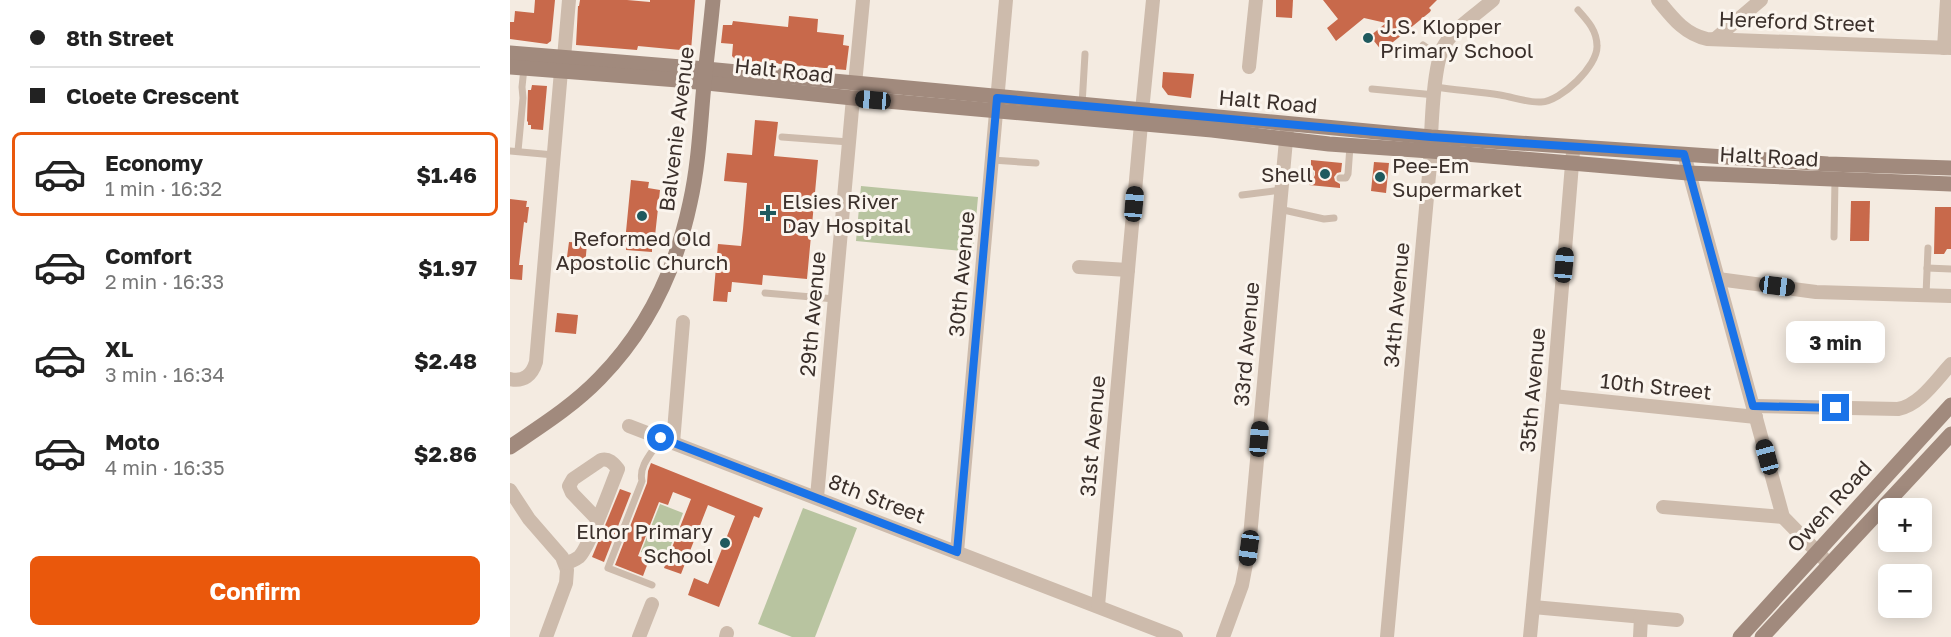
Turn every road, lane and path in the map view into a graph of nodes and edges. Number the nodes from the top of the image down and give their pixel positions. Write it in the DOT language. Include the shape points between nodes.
graph roads {
  1 [pos="569,0"];
  2 [pos="713,0"];
  3 [pos="862,0"];
  4 [pos="1006,0"];
  5 [pos="1153,0"];
  6 [pos="1256,0"];
  7 [pos="1493,0"];
  8 [pos="1658,0"];
  9 [pos="1761,0"];
  10 [pos="1947,0"];
  11 [pos="1578,10"];
  12 [pos="1715,39"];
  13 [pos="1423,45"];
  14 [pos="1947,48"];
  15 [pos="510,53"];
  16 [pos="1085,54"];
  17 [pos="1440,57"];
  18 [pos="562,64"];
  19 [pos="517,67"];
  20 [pos="1249,67"];
  21 [pos="705,76"];
  22 [pos="1372,89"];
  23 [pos="854,91"];
  24 [pos="1435,91"];
  25 [pos="997,104"];
  26 [pos="1082,105"];
  27 [pos="1142,117"];
  28 [pos="1288,124"];
  29 [pos="782,137"];
  30 [pos="1286,140"];
  31 [pos="849,142"];
  32 [pos="1430,144"];
  33 [pos="1350,146"];
  34 [pos="1574,147"];
  35 [pos="514,151"];
  36 [pos="556,152"];
  37 [pos="1684,154"];
  38 [pos="992,160"];
  39 [pos="1036,163"];
  40 [pos="1572,164"];
  41 [pos="1951,168"];
  42 [pos="1283,172"];
  43 [pos="1310,174"];
  44 [pos="1689,174"];
  45 [pos="1341,178"];
  46 [pos="1834,180"];
  47 [pos="1951,184"];
  48 [pos="1281,190"];
  49 [pos="1242,195"];
  50 [pos="1279,209"];
  51 [pos="1334,218"];
  52 [pos="1834,237"];
  53 [pos="1928,248"];
  54 [pos="1079,267"];
  55 [pos="1927,268"];
  56 [pos="1951,269"];
  57 [pos="1128,270"];
  58 [pos="1719,279"];
  59 [pos="765,293"];
  60 [pos="1926,295"];
  61 [pos="1951,296"];
  62 [pos="835,298"];
  63 [pos="683,322"];
  64 [pos="1951,364"];
  65 [pos="512,379"];
  66 [pos="1553,396"];
  67 [pos="1951,405"];
  68 [pos="1754,411"];
  69 [pos="629,426"];
  70 [pos="1951,434"];
  71 [pos="667,440"];
  72 [pos="510,447"];
  73 [pos="510,490"];
  74 [pos="817,498"];
  75 [pos="1663,507"];
  76 [pos="1783,517"];
  77 [pos="597,519"];
  78 [pos="1816,551"];
  79 [pos="957,552"];
  80 [pos="566,563"];
  81 [pos="1830,565"];
  82 [pos="652,585"];
  83 [pos="652,604"];
  84 [pos="1098,606"];
  85 [pos="1533,607"];
  86 [pos="1641,617"];
  87 [pos="1677,620"];
  88 [pos="546,637"];
  89 [pos="639,637"];
  90 [pos="1176,637"];
  91 [pos="1223,637"];
  92 [pos="1387,637"];
  93 [pos="1530,637"];
  94 [pos="1640,637"];
  95 [pos="1740,637"];
  96 [pos="1762,637"];
  1 -- 18 [label="street"];
  2 -- 21 [label="street, Balvenie Avenue"];
  3 -- 23 [label="street, 29th Avenue"];
  4 -- 25 [label="street, 30th Avenue"];
  5 -- 27 [label="street, 31st Avenue"];
  6 -- 20 [label="street"];
  7 -- 17 [label="street, 34th Avenue" via="1454,33"];
  8 -- 12 [label="street, Hereford Street" via="1687,32"];
  9 -- 12 [label="street"];
  10 -- 14 [label="street"];
  11 -- 24 [label="lane" via="1593,28 1597,52 1579,78 1556,97 1539,102 1502,95"];
  12 -- 14 [label="street, Hereford Street"];
  13 -- 17 [label="lane"];
  15 -- 18 [label="street, Halt Road"];
  16 -- 26 [label="lane"];
  17 -- 24 [label="street, 34th Avenue"];
  18 -- 19 [label="street, Halt Road"];
  18 -- 21 [label="street, Halt Road"];
  18 -- 36 [label="street"];
  19 -- 35 [label="lane" via="523,98"];
  21 -- 23 [label="street, Halt Road"];
  21 -- 72 [label="street, Balvenie Avenue" via="691,201 680,244 654,305 599,379 564,410"];
  22 -- 24 [label="lane"];
  23 -- 25 [label="street, Halt Road"];
  23 -- 31 [label="street, 29th Avenue"];
  24 -- 32 [label="street, 34th Avenue"];
  25 -- 26 [label="street, Halt Road"];
  25 -- 27 [label="street, Halt Road"];
  25 -- 38 [label="street, 30th Avenue"];
  26 -- 27 [label="street, Halt Road"];
  27 -- 28 [label="street, Halt Road"];
  27 -- 30 [label="street, Halt Road"];
  27 -- 57 [label="street, 31st Avenue"];
  28 -- 30 [label="street, 33rd Avenue"];
  28 -- 32 [label="street, Halt Road"];
  29 -- 31 [label="lane"];
  30 -- 33 [label="street, Halt Road"];
  30 -- 42 [label="street, 33rd Avenue"];
  31 -- 62 [label="street, 29th Avenue"];
  32 -- 33 [label="street, Halt Road"];
  32 -- 34 [label="street, Halt Road"];
  32 -- 40 [label="street, Halt Road"];
  32 -- 92 [label="street, 34th Avenue"];
  33 -- 45 [label="lane" via="1348,174"];
  34 -- 37 [label="street, Halt Road"];
  34 -- 40 [label="street, 35th Avenue"];
  35 -- 36 [label="lane"];
  36 -- 65 [label="street" via="536,362 532,373 524,379"];
  37 -- 41 [label="street, Halt Road"];
  37 -- 44 [label="street"];
  38 -- 39 [label="lane"];
  38 -- 79 [label="street, 30th Avenue"];
  40 -- 44 [label="street, Halt Road"];
  40 -- 66 [label="street, 35th Avenue"];
  42 -- 43 [label="lane"];
  42 -- 48 [label="street, 33rd Avenue"];
  44 -- 46 [label="street, Halt Road"];
  44 -- 58 [label="street"];
  46 -- 47 [label="street, Halt Road"];
  46 -- 52 [label="lane"];
  48 -- 49 [label="lane"];
  48 -- 50 [label="street, 33rd Avenue"];
  50 -- 51 [label="lane"];
  50 -- 91 [label="street, 33rd Avenue" via="1249,548 1242,585"];
  53 -- 55 [label="lane"];
  54 -- 57 [label="street"];
  55 -- 56 [label="lane"];
  55 -- 60 [label="lane"];
  57 -- 84 [label="street, 31st Avenue"];
  58 -- 60 [label="street" via="1816,292"];
  58 -- 68 [label="street"];
  59 -- 62 [label="lane"];
  60 -- 61 [label="street"];
  62 -- 74 [label="street, 29th Avenue"];
  63 -- 71 [label="street"];
  64 -- 68 [label="street, 10th Street" via="1907,407"];
  66 -- 68 [label="street, 10th Street"];
  66 -- 85 [label="street, 35th Avenue"];
  67 -- 78 [label="street, Owen Road"];
  68 -- 76 [label="street"];
  69 -- 71 [label="street, 8th Street"];
  70 -- 81 [label="street, Owen Road"];
  71 -- 74 [label="street, 8th Street"];
  71 -- 82 [label="lane" via="645,462 642,481 608,568"];
  73 -- 80 [label="street"];
  74 -- 79 [label="street, 8th Street"];
  75 -- 76 [label="street"];
  76 -- 78 [label="street"];
  77 -- 80 [label="street" via="584,550"];
  78 -- 81 [label="street"];
  78 -- 95 [label="street, Owen Road"];
  79 -- 84 [label="street, 8th Street"];
  80 -- 88 [label="street" via="566,583"];
  81 -- 96 [label="street, Owen Road"];
  83 -- 89 [label="street"];
  84 -- 90 [label="street, 8th Street"];
  85 -- 86 [label="street"];
  85 -- 93 [label="street, 35th Avenue"];
  86 -- 87 [label="street"];
  86 -- 94 [label="street"];
}
